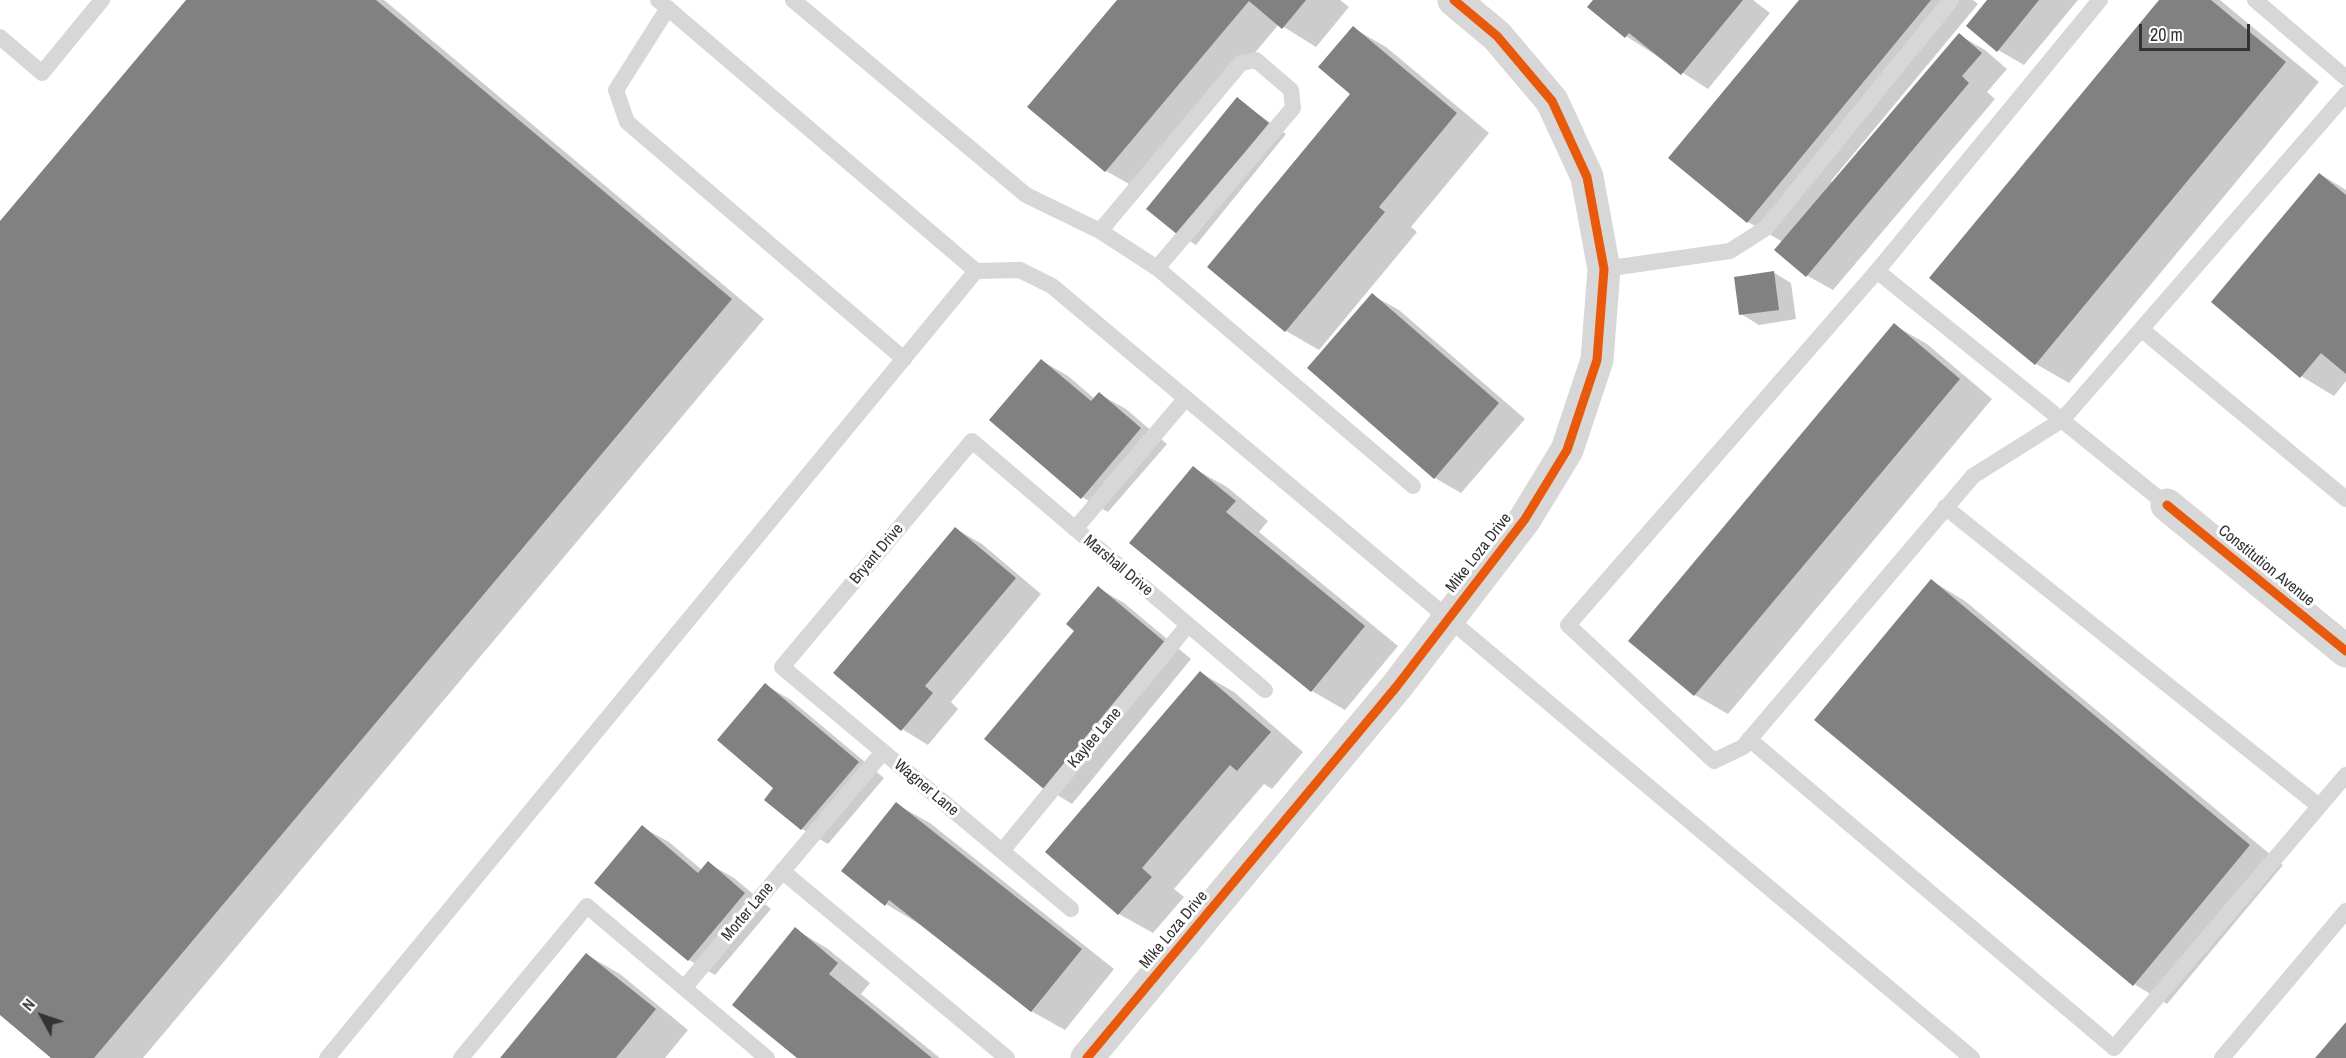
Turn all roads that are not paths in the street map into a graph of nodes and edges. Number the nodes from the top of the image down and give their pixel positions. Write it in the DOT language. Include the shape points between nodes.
graph roads {
  1 [pos="102,0"];
  2 [pos="793,0"];
  3 [pos="1454,0"];
  4 [pos="1951,0"];
  5 [pos="2100,0"];
  6 [pos="2255,0"];
  7 [pos="663,4"];
  8 [pos="0,37"];
  9 [pos="2346,78"];
  10 [pos="2346,94"];
  11 [pos="1100,231"];
  12 [pos="1157,268"];
  13 [pos="1604,269"];
  14 [pos="976,271"];
  15 [pos="1877,271"];
  16 [pos="2141,329"];
  17 [pos="904,359"];
  18 [pos="1186,398"];
  19 [pos="2062,420"];
  20 [pos="972,441"];
  21 [pos="1413,486"];
  22 [pos="2346,500"];
  23 [pos="2167,505"];
  24 [pos="1945,507"];
  25 [pos="1075,529"];
  26 [pos="1447,619"];
  27 [pos="1188,625"];
  28 [pos="2346,651"];
  29 [pos="782,667"];
  30 [pos="1265,690"];
  31 [pos="1749,740"];
  32 [pos="883,752"];
  33 [pos="2346,775"];
  34 [pos="2319,807"];
  35 [pos="1002,851"];
  36 [pos="782,871"];
  37 [pos="1071,909"];
  38 [pos="2346,911"];
  39 [pos="684,988"];
  40 [pos="327,1058"];
  41 [pos="460,1058"];
  42 [pos="767,1058"];
  43 [pos="1007,1058"];
  44 [pos="1087,1058"];
  45 [pos="1972,1058"];
  46 [pos="2222,1058"];
  1 -- 8 [label="lane" via="42,73"];
  2 -- 11 [label="lane" via="1026,195"];
  3 -- 13 [label="street, Mike Loza Drive" via="1497,36 1552,101 1587,177"];
  4 -- 13 [label="lane" via="1766,228 1730,252"];
  5 -- 15 [label="lane"];
  6 -- 9 [label="lane"];
  7 -- 14 [label="lane"];
  7 -- 17 [label="lane" via="616,90 627,122"];
  10 -- 16 [label="lane"];
  11 -- 12 [label="lane"];
  11 -- 12 [label="lane" via="1241,63 1256,60 1291,90 1293,108"];
  12 -- 21 [label="lane"];
  13 -- 26 [label="street, Mike Loza Drive" via="1597,360 1567,450 1496,560"];
  14 -- 17 [label="lane"];
  14 -- 18 [label="lane" via="1020,270 1052,286"];
  15 -- 19 [label="lane"];
  15 -- 31 [label="lane" via="1568,625 1714,761"];
  16 -- 19 [label="lane"];
  16 -- 22 [label="lane"];
  17 -- 40 [label="lane"];
  18 -- 25 [label="lane"];
  18 -- 26 [label="lane"];
  19 -- 23 [label="lane"];
  19 -- 24 [label="lane" via="1973,476"];
  20 -- 25 [label="lane, Marshall Drive"];
  20 -- 29 [label="lane, Bryant Drive"];
  23 -- 28 [label="street, Constitution Avenue"];
  24 -- 31 [label="lane"];
  24 -- 34 [label="lane"];
  25 -- 27 [label="lane, Marshall Drive"];
  26 -- 44 [label="street, Mike Loza Drive" via="1397,686"];
  26 -- 45 [label="lane"];
  27 -- 30 [label="lane, Marshall Drive"];
  27 -- 35 [label="lane, Kaylee Lane"];
  29 -- 32 [label="lane, Wagner Lane"];
  31 -- 34 [label="lane" via="2114,1048"];
  32 -- 35 [label="lane, Wagner Lane"];
  32 -- 36 [label="lane, Morter Lane"];
  33 -- 34 [label="lane"];
  35 -- 37 [label="lane, Wagner Lane"];
  36 -- 39 [label="lane, Morter Lane"];
  36 -- 43 [label="lane"];
  38 -- 46 [label="lane"];
  39 -- 41 [label="lane" via="587,906"];
  39 -- 42 [label="lane"];
}
